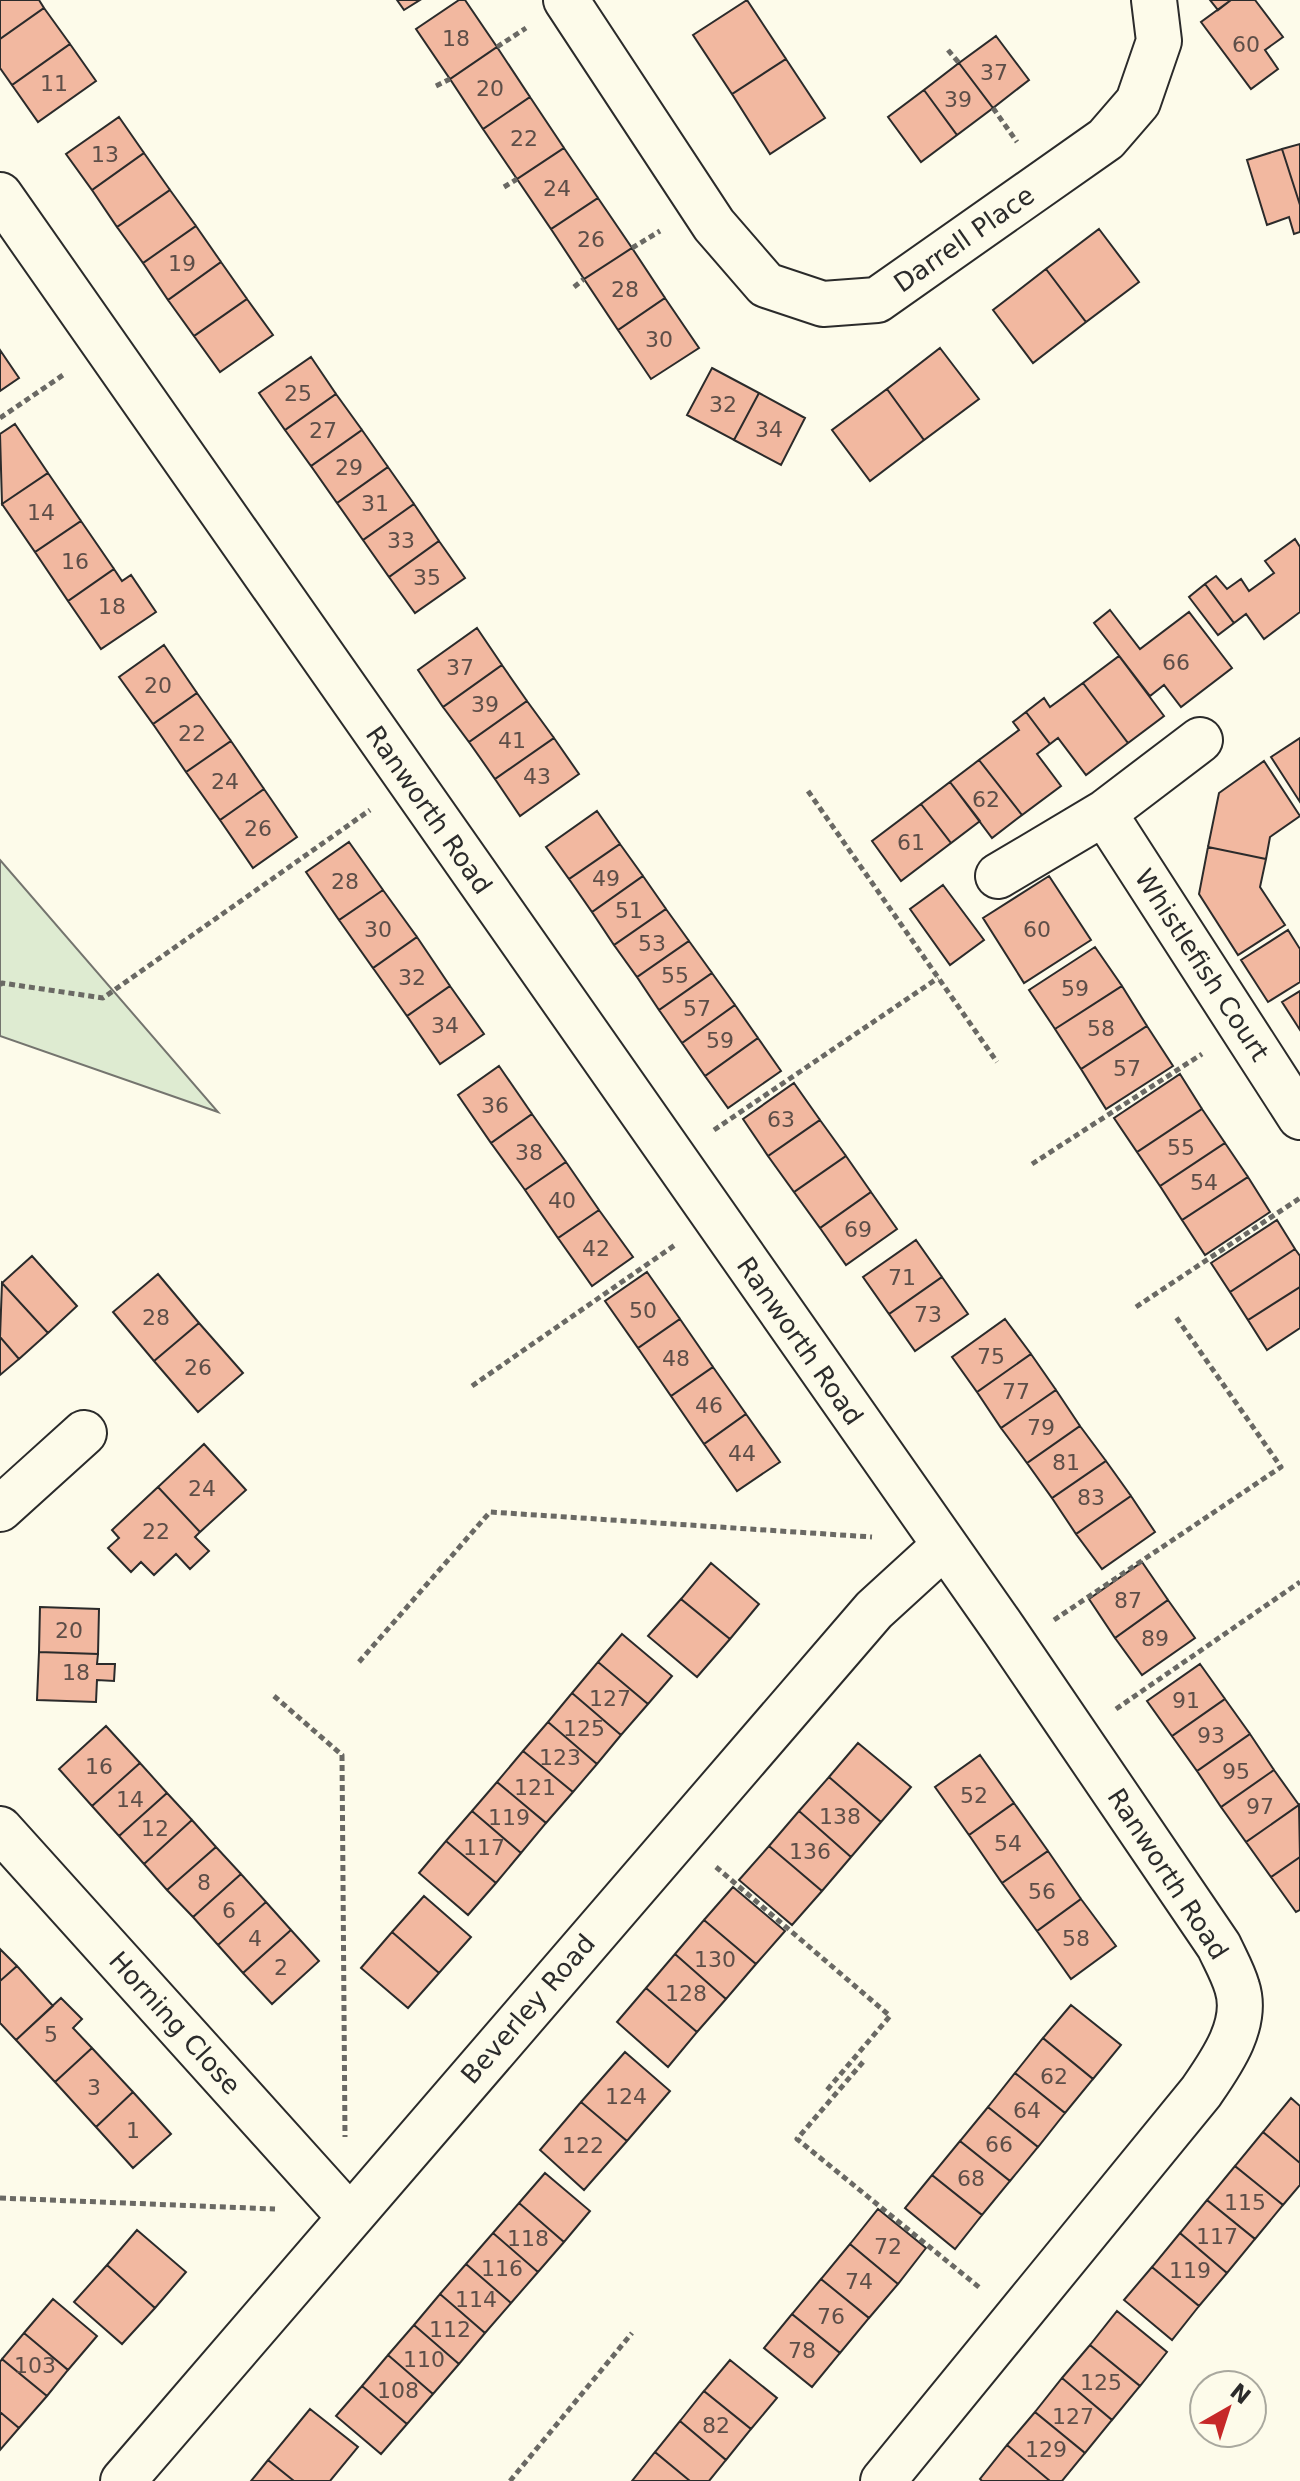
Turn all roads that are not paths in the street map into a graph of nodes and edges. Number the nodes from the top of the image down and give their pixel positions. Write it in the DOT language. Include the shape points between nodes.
graph roads {
  1 [pos="566,0"];
  2 [pos="1154,0"];
  3 [pos="0,195"];
  4 [pos="1200,740"];
  5 [pos="1104,813"];
  6 [pos="998,876"];
  7 [pos="1300,1117"];
  8 [pos="84,1433"];
  9 [pos="0,1509"];
  10 [pos="944,1546"];
  11 [pos="0,1829"];
  12 [pos="349,2216"];
  13 [pos="123,2481"];
  14 [pos="883,2481"];
  1 -- 2 [label="street, Darrell Place" via="714,225 766,285 823,304 877,300 1106,139 1138,102 1159,41"];
  3 -- 10 [label="street, Ranworth Road"];
  4 -- 5 [label="street"];
  5 -- 6 [label="street"];
  5 -- 7 [label="street, Whistlefish Court"];
  8 -- 9 [label="street"];
  10 -- 12 [label="street, Beverley Road" via="874,1610"];
  10 -- 14 [label="street, Ranworth Road" via="1219,1946 1238,1990 1237,2027 1201,2092"];
  11 -- 12 [label="street, Horning Close"];
  12 -- 13 [label="street, Beverley Road"];
}
